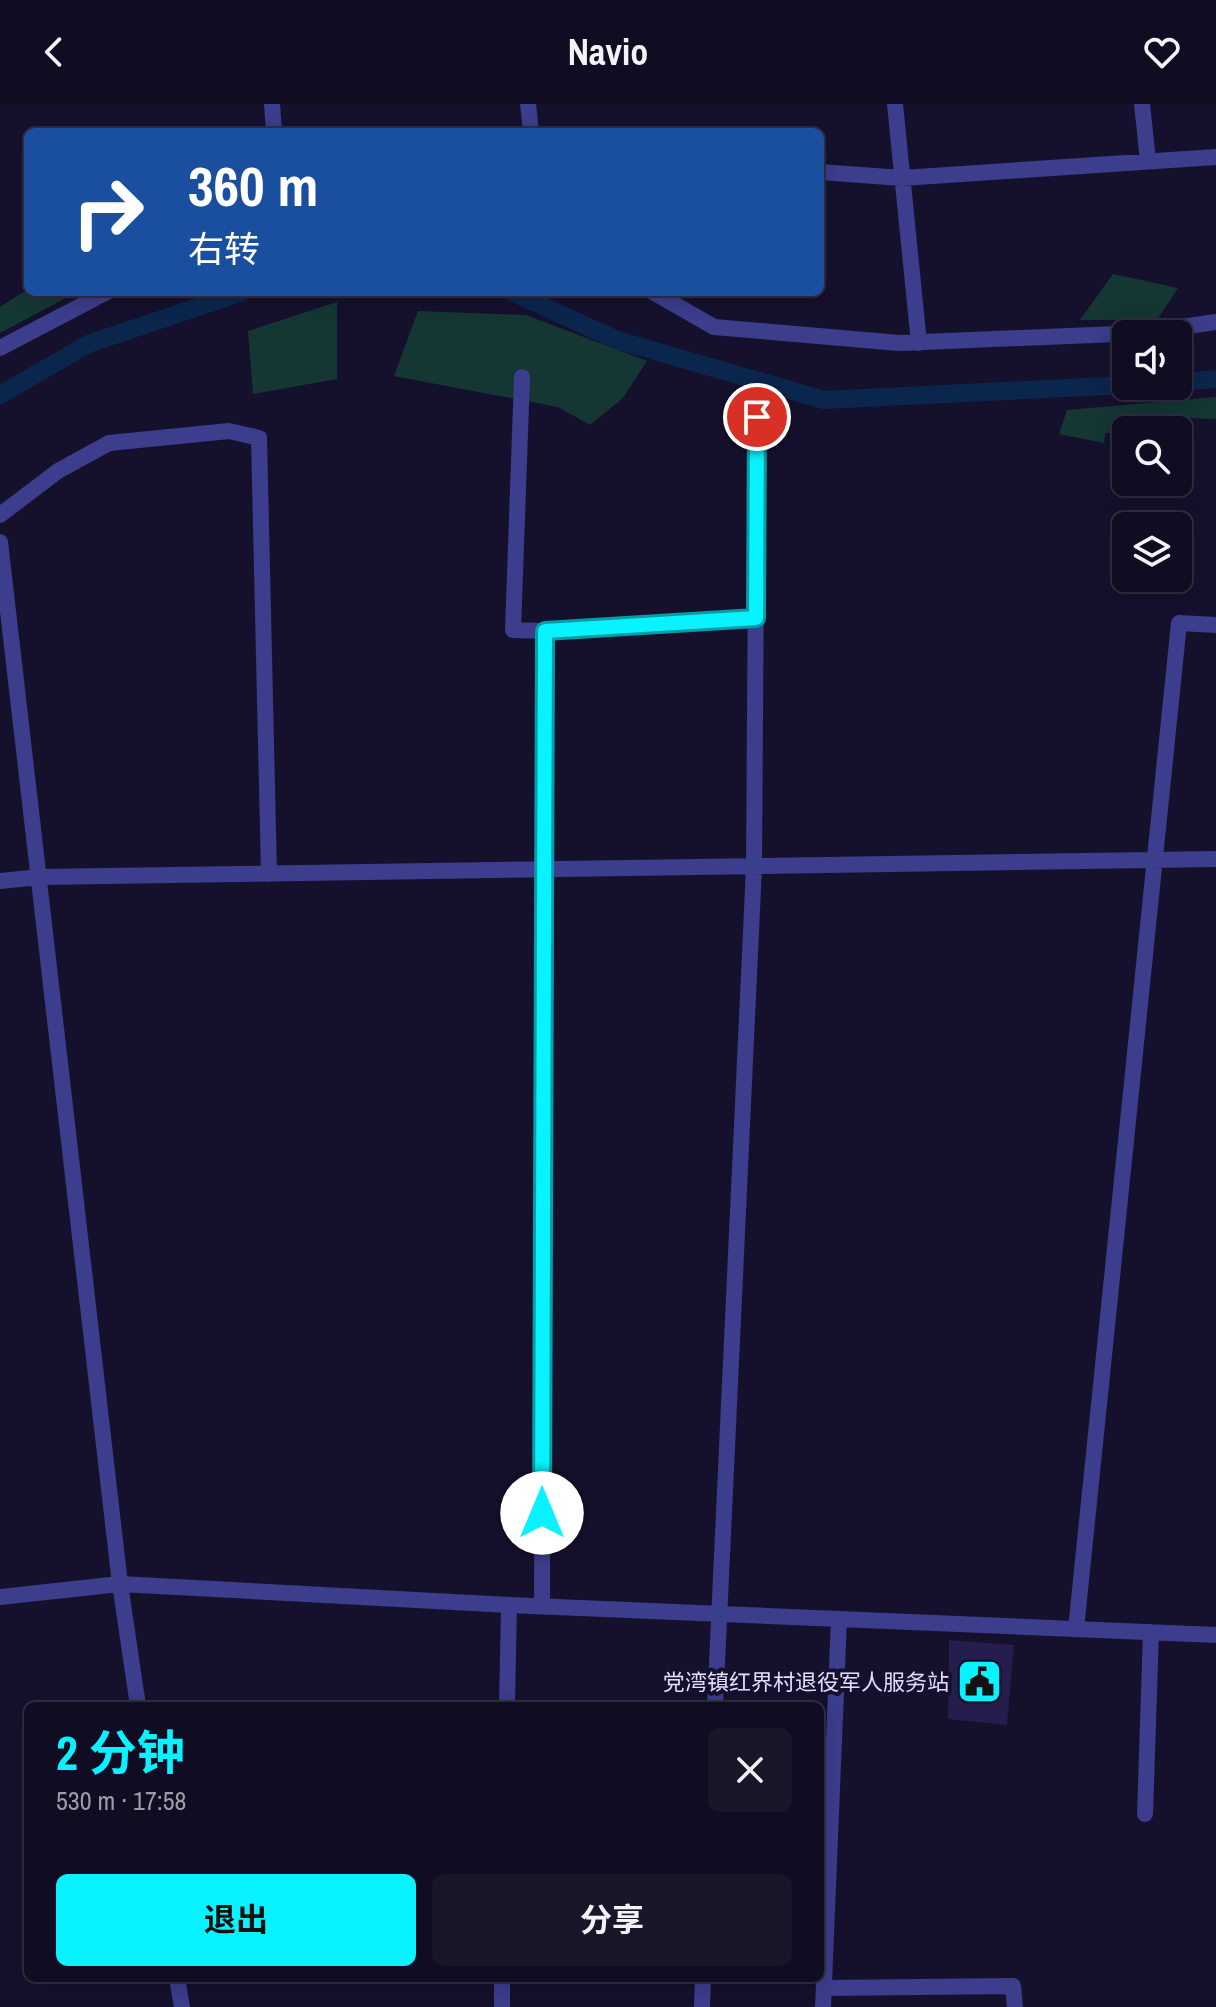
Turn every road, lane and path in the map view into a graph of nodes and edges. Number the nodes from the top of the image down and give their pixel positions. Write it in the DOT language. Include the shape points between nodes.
graph roads {
  1 [pos="272,104"];
  2 [pos="528,104"];
  3 [pos="895,104"];
  4 [pos="1142,104"];
  5 [pos="274,128"];
  6 [pos="531,128"];
  7 [pos="1216,157"];
  8 [pos="1148,161"];
  9 [pos="824,172"];
  10 [pos="902,178"];
  11 [pos="99,296"];
  12 [pos="660,296"];
  13 [pos="1216,322"];
  14 [pos="919,343"];
  15 [pos="0,348"];
  16 [pos="522,377"];
  17 [pos="757,417"];
  18 [pos="0,515"];
  19 [pos="0,542"];
  20 [pos="756,618"];
  21 [pos="1216,625"];
  22 [pos="545,631"];
  23 [pos="1216,859"];
  24 [pos="1154,860"];
  25 [pos="754,867"];
  26 [pos="543,870"];
  27 [pos="269,874"];
  28 [pos="40,877"];
  29 [pos="0,881"];
  30 [pos="120,1584"];
  31 [pos="0,1597"];
  32 [pos="509,1605"];
  33 [pos="542,1606"];
  34 [pos="718,1614"];
  35 [pos="839,1619"];
  36 [pos="1076,1629"];
  37 [pos="1151,1632"];
  38 [pos="1216,1635"];
  39 [pos="137,1702"];
  40 [pos="507,1702"];
  41 [pos="715,1702"];
  42 [pos="1145,1814"];
  43 [pos="181,1982"];
  44 [pos="502,1982"];
  45 [pos="703,1982"];
  46 [pos="824,1988"];
  47 [pos="182,2007"];
  48 [pos="502,2007"];
  49 [pos="702,2007"];
  50 [pos="823,2007"];
  51 [pos="1015,2007"];
  1 -- 5 [label="street"];
  2 -- 6 [label="street"];
  3 -- 10 [label="street"];
  4 -- 8 [label="street"];
  7 -- 8 [label="street"];
  8 -- 10 [label="street"];
  9 -- 10 [label="street"];
  10 -- 14 [label="street"];
  11 -- 15 [label="street"];
  12 -- 14 [label="street" via="714,327"];
  13 -- 14 [label="street" via="1140,333"];
  16 -- 22 [label="street" via="513,630"];
  17 -- 20 [label="street"];
  18 -- 27 [label="street" via="58,471 109,443 229,431 259,438"];
  19 -- 28 [label="street"];
  20 -- 22 [label="street"];
  20 -- 25 [label="street"];
  21 -- 24 [label="street" via="1179,623"];
  22 -- 26 [label="street"];
  23 -- 24 [label="street"];
  24 -- 25 [label="street"];
  24 -- 36 [label="street"];
  25 -- 26 [label="street"];
  25 -- 34 [label="street"];
  26 -- 27 [label="street"];
  26 -- 33 [label="street"];
  27 -- 28 [label="street"];
  28 -- 29 [label="street"];
  28 -- 30 [label="street"];
  30 -- 31 [label="street"];
  30 -- 32 [label="street"];
  30 -- 39 [label="street"];
  32 -- 33 [label="street"];
  32 -- 40 [label="street"];
  33 -- 34 [label="street"];
  34 -- 35 [label="street"];
  34 -- 41 [label="street"];
  35 -- 36 [label="street"];
  35 -- 46 [label="street"];
  36 -- 37 [label="street"];
  37 -- 38 [label="street"];
  37 -- 42 [label="street"];
  43 -- 47 [label="street"];
  44 -- 48 [label="street"];
  45 -- 49 [label="street"];
  46 -- 50 [label="street"];
  46 -- 51 [label="street" via="1013,1986"];
}
